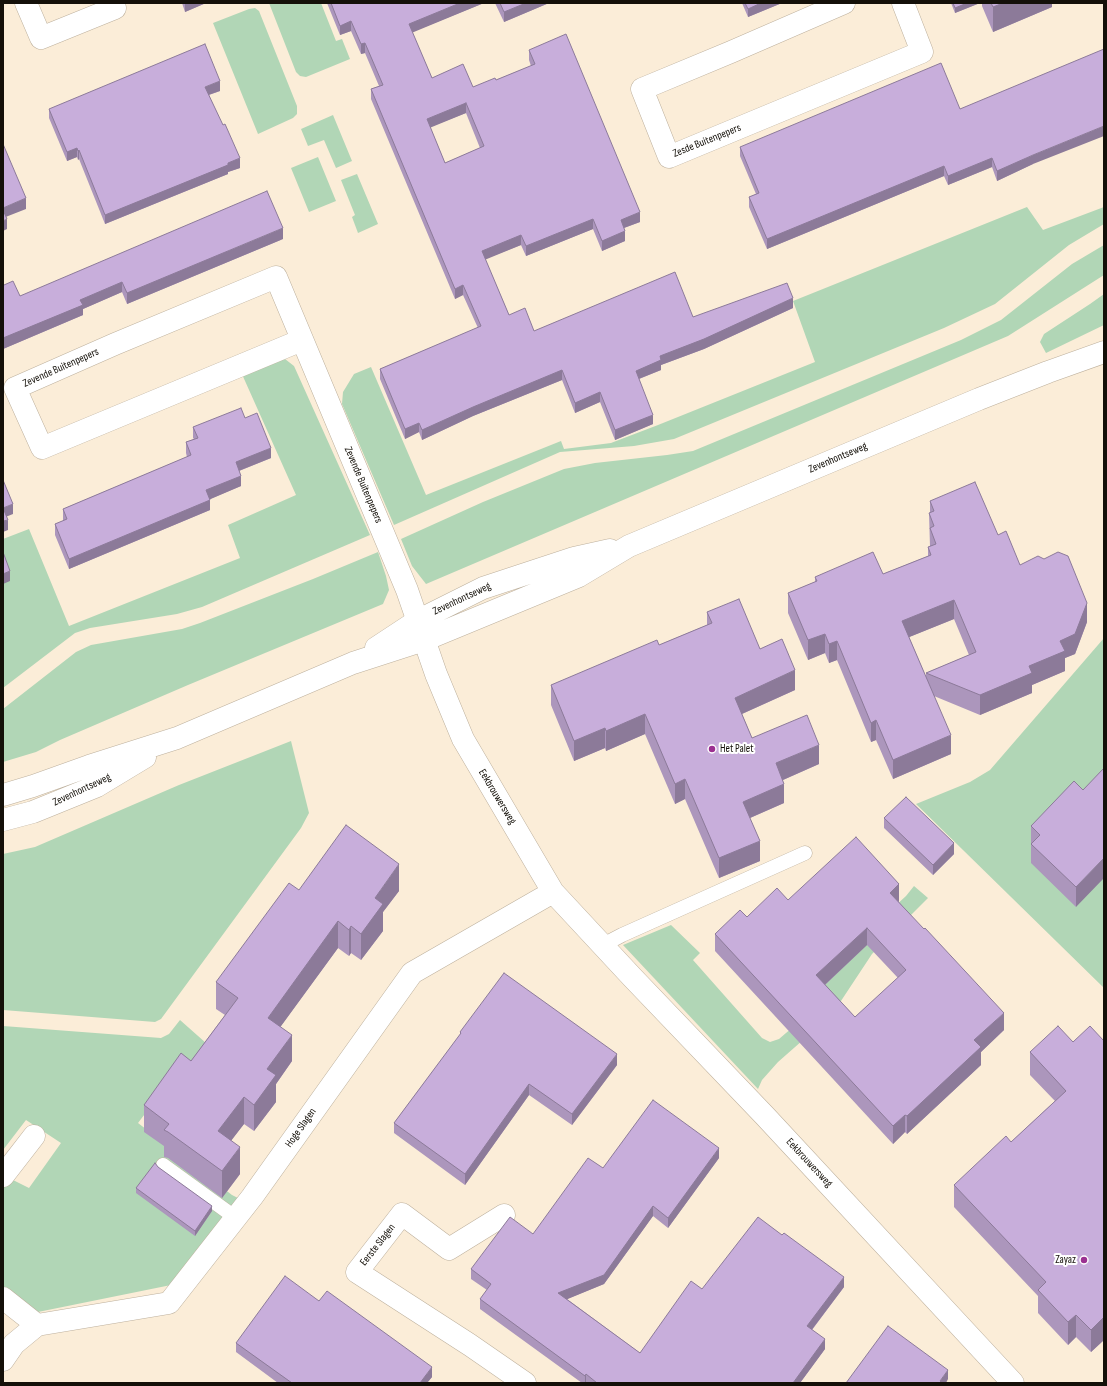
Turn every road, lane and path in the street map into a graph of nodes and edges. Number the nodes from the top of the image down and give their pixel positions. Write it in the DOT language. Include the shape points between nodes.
graph roads {
  1 [pos="26,3"];
  2 [pos="113,3"];
  3 [pos="844,3"];
  4 [pos="903,3"];
  5 [pos="302,340"];
  6 [pos="1104,341"];
  7 [pos="1104,352"];
  8 [pos="1048,372"];
  9 [pos="421,630"];
  10 [pos="177,738"];
  11 [pos="3,795"];
  12 [pos="3,820"];
  13 [pos="805,853"];
  14 [pos="553,892"];
  15 [pos="603,945"];
  16 [pos="34,1136"];
  17 [pos="163,1165"];
  18 [pos="3,1176"];
  19 [pos="504,1215"];
  20 [pos="236,1218"];
  21 [pos="3,1298"];
  22 [pos="37,1325"];
  23 [pos="3,1360"];
  24 [pos="525,1383"];
  25 [pos="1013,1383"];
  1 -- 2 [label="street" via="41,38 115,8"];
  3 -- 4 [label="street, Zesde Buitenpepers" via="642,88 669,157 922,52"];
  5 -- 5 [label="street, Zevende Buitenpepers" via="42,448 15,388 276,277"];
  5 -- 9 [label="street, Zevende Buitenpepers" via="386,538"];
  6 -- 8 [label="street, Zevenhontseweg"];
  7 -- 8 [label="street, Zevenhontseweg"];
  8 -- 9 [label="street, Zevenhontseweg" via="629,546 579,576"];
  9 -- 10 [label="street, Zevenhontseweg" via="353,663"];
  9 -- 14 [label="street, Eekbrouwersweg" via="463,739"];
  10 -- 11 [label="street, Zevenhontseweg"];
  10 -- 12 [label="street, Zevenhontseweg" via="97,786 33,812"];
  13 -- 15 [label="lane"];
  14 -- 15 [label="street, Eekbrouwersweg"];
  14 -- 20 [label="street, Hoge Slagen" via="412,973"];
  15 -- 25 [label="street, Eekbrouwersweg"];
  16 -- 18 [label="street"];
  17 -- 20 [label="lane"];
  19 -- 24 [label="street, Eerste Slagen" via="449,1249 402,1214 357,1272"];
  20 -- 22 [label="street, Hoge Slagen" via="169,1303"];
  21 -- 22 [label="street"];
  22 -- 23 [label="street" via="14,1344"];
}
